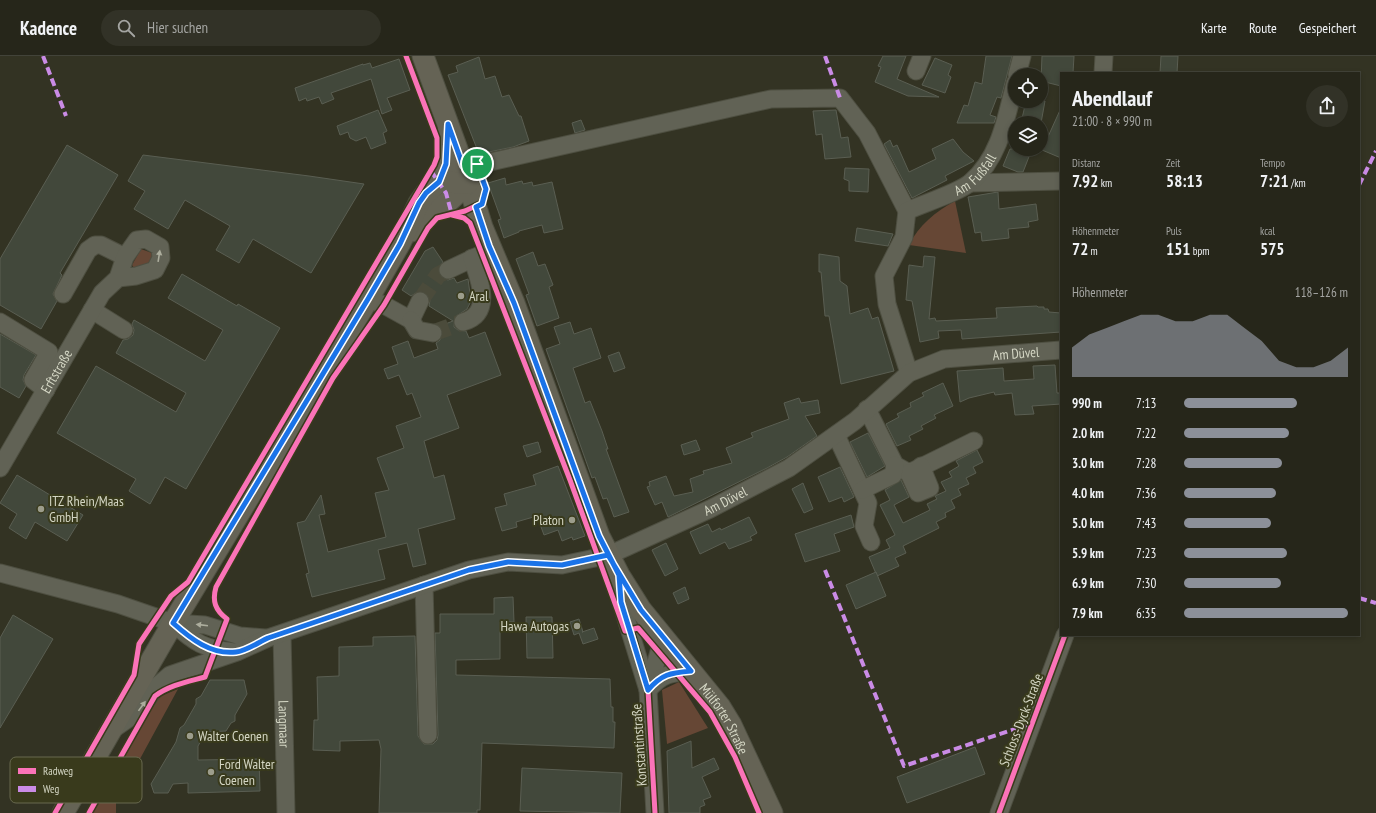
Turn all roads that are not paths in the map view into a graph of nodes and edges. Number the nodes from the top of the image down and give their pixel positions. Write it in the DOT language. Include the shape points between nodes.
graph roads {
  1 [pos="423,56"];
  2 [pos="1022,56"];
  3 [pos="1104,56"];
  4 [pos="1019,68"];
  5 [pos="1103,72"];
  6 [pos="1008,108"];
  7 [pos="448,124"];
  8 [pos="466,175"];
  9 [pos="1060,181"];
  10 [pos="439,182"];
  11 [pos="970,183"];
  12 [pos="443,205"];
  13 [pos="907,211"];
  14 [pos="481,222"];
  15 [pos="400,244"];
  16 [pos="492,250"];
  17 [pos="125,256"];
  18 [pos="472,258"];
  19 [pos="448,270"];
  20 [pos="118,278"];
  21 [pos="63,294"];
  22 [pos="368,299"];
  23 [pos="420,301"];
  24 [pos="92,310"];
  25 [pos="411,320"];
  26 [pos="0,322"];
  27 [pos="463,322"];
  28 [pos="124,330"];
  29 [pos="433,333"];
  30 [pos="1060,350"];
  31 [pos="909,373"];
  32 [pos="46,390"];
  33 [pos="867,410"];
  34 [pos="836,435"];
  35 [pos="974,441"];
  36 [pos="0,468"];
  37 [pos="909,468"];
  38 [pos="862,490"];
  39 [pos="871,542"];
  40 [pos="608,555"];
  41 [pos="0,573"];
  42 [pos="619,575"];
  43 [pos="424,585"];
  44 [pos="173,623"];
  45 [pos="275,636"];
  46 [pos="1065,636"];
  47 [pos="663,638"];
  48 [pos="237,652"];
  49 [pos="691,671"];
  50 [pos="648,690"];
  51 [pos="112,730"];
  52 [pos="428,735"];
  53 [pos="96,757"];
  54 [pos="69,803"];
  55 [pos="63,813"];
  56 [pos="286,813"];
  57 [pos="655,813"];
  58 [pos="772,813"];
  59 [pos="1000,813"];
  1 -- 7 [label="main road, Mülforter Straße"];
  2 -- 4 [label="street"];
  3 -- 5 [label="street"];
  6 -- 11 [label="street, Am Fußfall" via="997,147 986,167"];
  7 -- 8 [label="main road, Mülforter Straße"];
  7 -- 10 [label="main road" via="446,164"];
  8 -- 10 [label="main road"];
  8 -- 12 [label="main road"];
  8 -- 13 [label="street" via="484,163 771,99 840,98 867,133"];
  8 -- 14 [label="main road, Mülforter Straße"];
  9 -- 11 [label="street"];
  10 -- 15 [label="main road" via="419,203"];
  11 -- 13 [label="street, Am Fußfall"];
  12 -- 14 [label="main road" via="471,213"];
  12 -- 15 [label="main road" via="428,214"];
  13 -- 31 [label="street" via="904,237 884,276 887,304"];
  14 -- 16 [label="main road, Mülforter Straße"];
  15 -- 22 [label="main road"];
  16 -- 18 [label="street"];
  16 -- 40 [label="main road, Mülforter Straße"];
  17 -- 20 [label="street, Erftstraße"];
  20 -- 17 [label="street, Erftstraße, one-way" via="155,270 161,258 160,247 146,238 137,240"];
  17 -- 21 [label="street" via="101,245 95,245 88,250"];
  18 -- 19 [label="street"];
  18 -- 27 [label="street" via="483,291 478,312"];
  20 -- 24 [label="street, Erftstraße" via="102,293"];
  22 -- 25 [label="street"];
  22 -- 44 [label="main road"];
  23 -- 25 [label="street"];
  24 -- 28 [label="street"];
  24 -- 32 [label="street, Erftstraße"];
  25 -- 29 [label="street" via="417,330"];
  26 -- 32 [label="street" via="49,352 33,380"];
  30 -- 31 [label="street, Am Düvel" via="944,359"];
  31 -- 33 [label="street, Am Düvel"];
  32 -- 36 [label="street, Erftstraße"];
  33 -- 34 [label="street, Am Düvel"];
  33 -- 37 [label="street"];
  34 -- 38 [label="street"];
  34 -- 40 [label="street, Am Düvel" via="789,468 710,509"];
  35 -- 37 [label="street"];
  37 -- 38 [label="street"];
  38 -- 39 [label="street" via="868,503 864,526"];
  40 -- 42 [label="main road, Mülforter Straße"];
  40 -- 43 [label="street" via="562,565 508,562 469,570"];
  41 -- 44 [label="street" via="118,604"];
  42 -- 47 [label="main road, Mülforter Straße" via="641,610"];
  42 -- 50 [label="street, Konstantinstraße" via="621,602"];
  43 -- 45 [label="street"];
  43 -- 52 [label="street"];
  45 -- 44 [label="street, one-way" via="240,636 205,625"];
  44 -- 48 [label="street" via="193,642 214,650"];
  44 -- 51 [label="main road"];
  45 -- 48 [label="street"];
  45 -- 56 [label="street, Langmaar"];
  46 -- 59 [label="street, Schloss-Dyck-Straße"];
  47 -- 49 [label="main road, Mülforter Straße"];
  47 -- 50 [label="street, Konstantinstraße"];
  51 -- 48 [label="street, one-way" via="138,712 156,687 170,675"];
  49 -- 50 [label="street, Konstantinstraße" via="666,675"];
  49 -- 58 [label="main road, Mülforter Straße" via="720,706 731,725"];
  50 -- 57 [label="street, Konstantinstraße"];
  51 -- 53 [label="main road"];
  54 -- 55 [label="main road"];
}
